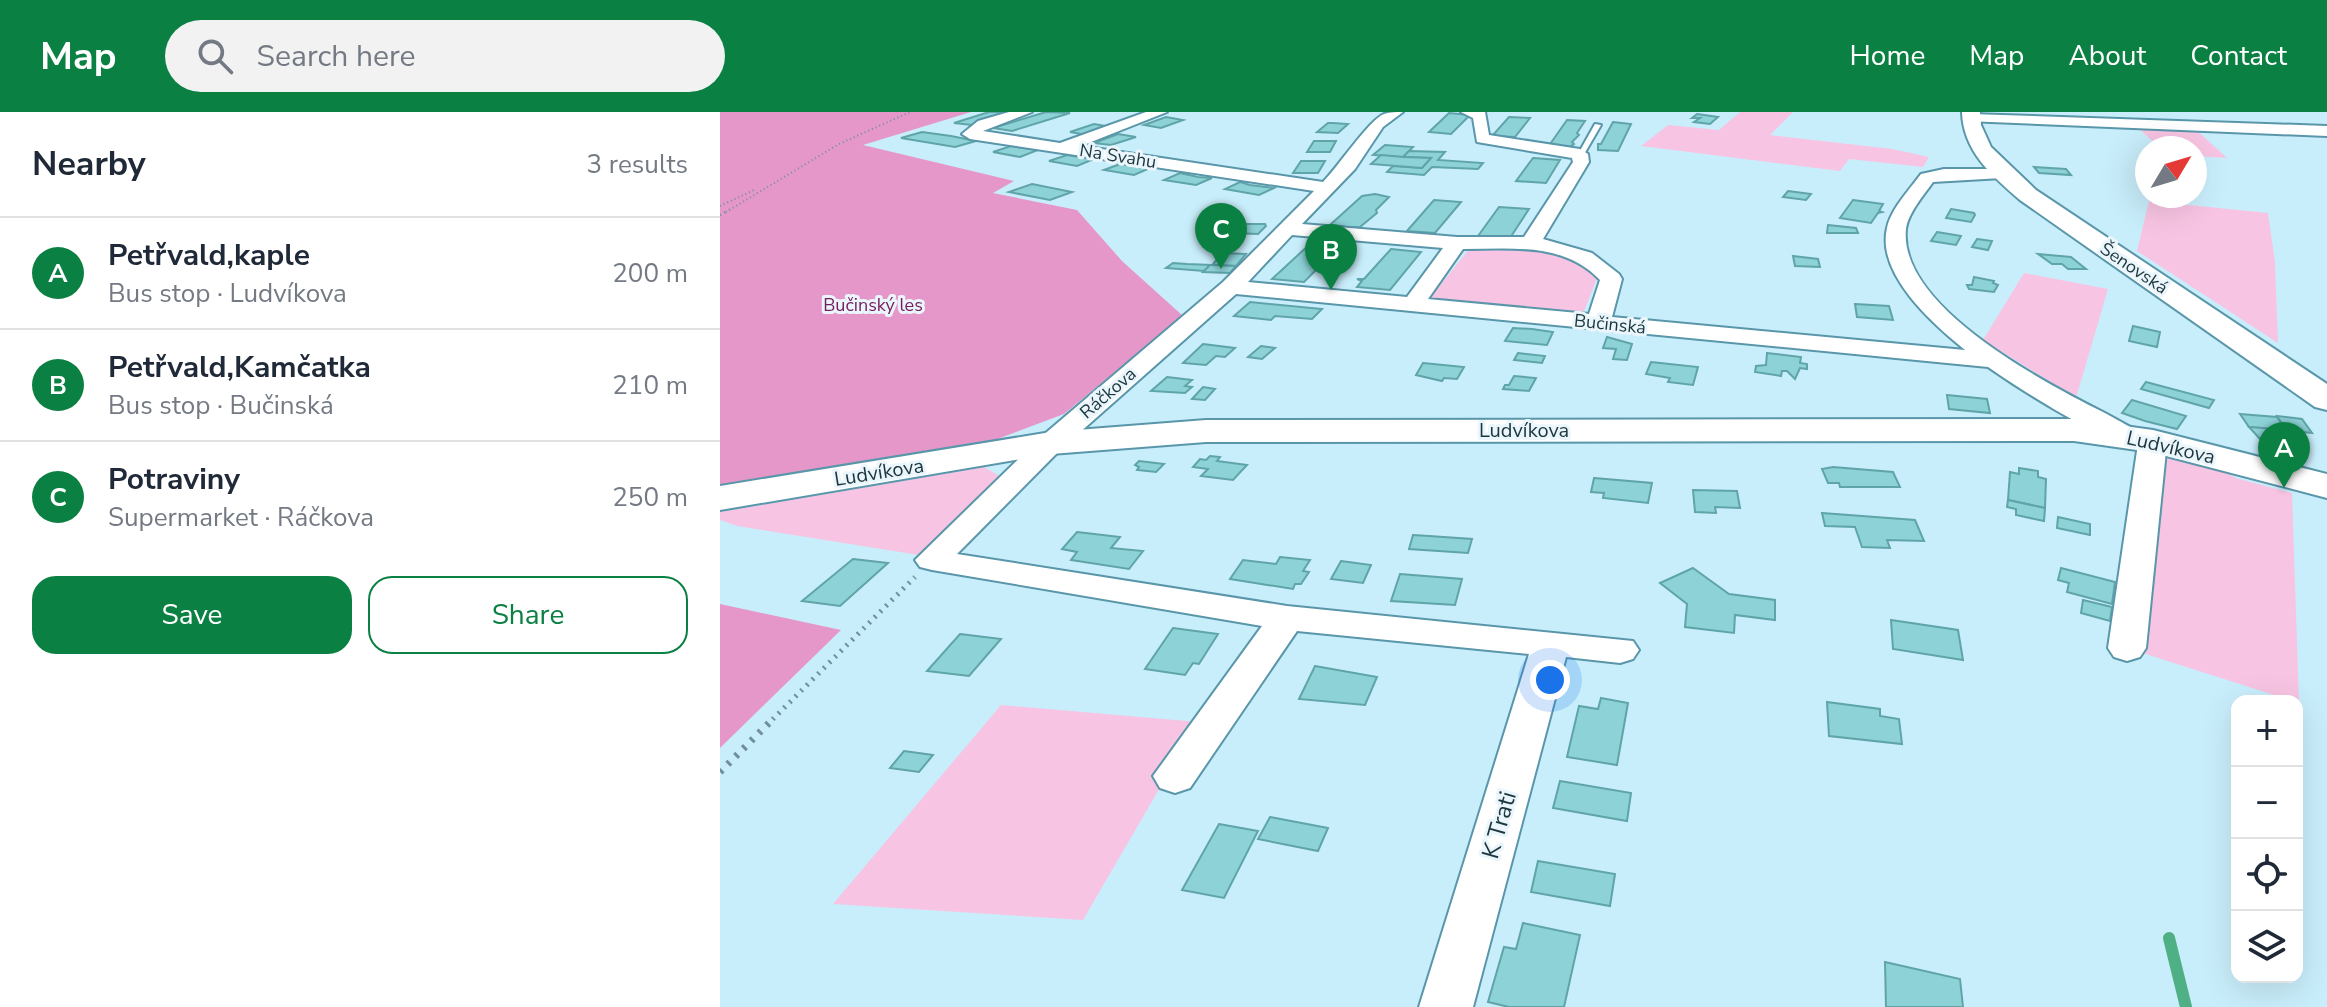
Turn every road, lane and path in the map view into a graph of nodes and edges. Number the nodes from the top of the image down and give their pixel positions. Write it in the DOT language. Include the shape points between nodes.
graph roads {
  1 [pos="910,112"];
  2 [pos="1025,112"];
  3 [pos="1160,112"];
  4 [pos="1396,112"];
  5 [pos="1468,112"];
  6 [pos="2206,112"];
  7 [pos="1971,115"];
  8 [pos="1597,125"];
  9 [pos="2219,126"];
  10 [pos="2327,131"];
  11 [pos="1062,147"];
  12 [pos="1580,154"];
  13 [pos="2002,173"];
  14 [pos="773,181"];
  15 [pos="1327,188"];
  16 [pos="720,206"];
  17 [pos="720,215"];
  18 [pos="1287,229"];
  19 [pos="1457,243"];
  20 [pos="1530,243"];
  21 [pos="1231,287"];
  22 [pos="1413,304"];
  23 [pos="1598,323"];
  24 [pos="1989,360"];
  25 [pos="2327,400"];
  26 [pos="2143,439"];
  27 [pos="1051,443"];
  28 [pos="2327,486"];
  29 [pos="720,498"];
  30 [pos="932,560"];
  31 [pos="1287,618"];
  32 [pos="1551,644"];
  33 [pos="2127,648"];
  34 [pos="1620,650"];
  35 [pos="720,772"];
  36 [pos="1175,776"];
  37 [pos="1446,1007"];
  1 -- 14 [label="path"];
  2 -- 11 [label="street, Na Svahu" via="983,124 970,134"];
  3 -- 11 [label="street"];
  4 -- 15 [label="street, Ráčkova" via="1378,124"];
  5 -- 12 [label="street" via="1480,115 1482,139"];
  6 -- 9 [label="street"];
  7 -- 9 [label="street"];
  7 -- 13 [label="street, Šenovská" via="1977,140"];
  8 -- 12 [label="lane"];
  9 -- 10 [label="street"];
  11 -- 15 [label="street, Na Svahu"];
  12 -- 20 [label="street" via="1581,162"];
  13 -- 24 [label="street, Bučinská" via="1929,177 1896,227 1897,253 1916,288"];
  13 -- 25 [label="street, Šenovská"];
  14 -- 16 [label="path"];
  14 -- 17 [label="path"];
  15 -- 18 [label="street, Ráčkova"];
  18 -- 19 [label="street"];
  18 -- 21 [label="street, Ráčkova"];
  19 -- 20 [label="street"];
  19 -- 22 [label="street"];
  20 -- 23 [label="street" via="1576,251 1611,279"];
  21 -- 22 [label="street, Bučinská"];
  21 -- 27 [label="street, Ráčkova"];
  22 -- 23 [label="street, Bučinská"];
  23 -- 24 [label="street, Bučinská"];
  24 -- 26 [label="street, Bučinská" via="2055,399"];
  26 -- 27 [label="street, Ludvíkova" via="2015,428 1206,431"];
  26 -- 28 [label="street, Ludvíkova"];
  26 -- 33 [label="street"];
  27 -- 29 [label="street, Ludvíkova"];
  27 -- 30 [label="street, Ráčkova"];
  30 -- 31 [label="street"];
  30 -- 35 [label="path"];
  31 -- 32 [label="street"];
  31 -- 36 [label="street"];
  32 -- 34 [label="street"];
  32 -- 37 [label="street, K Trati"];
}
